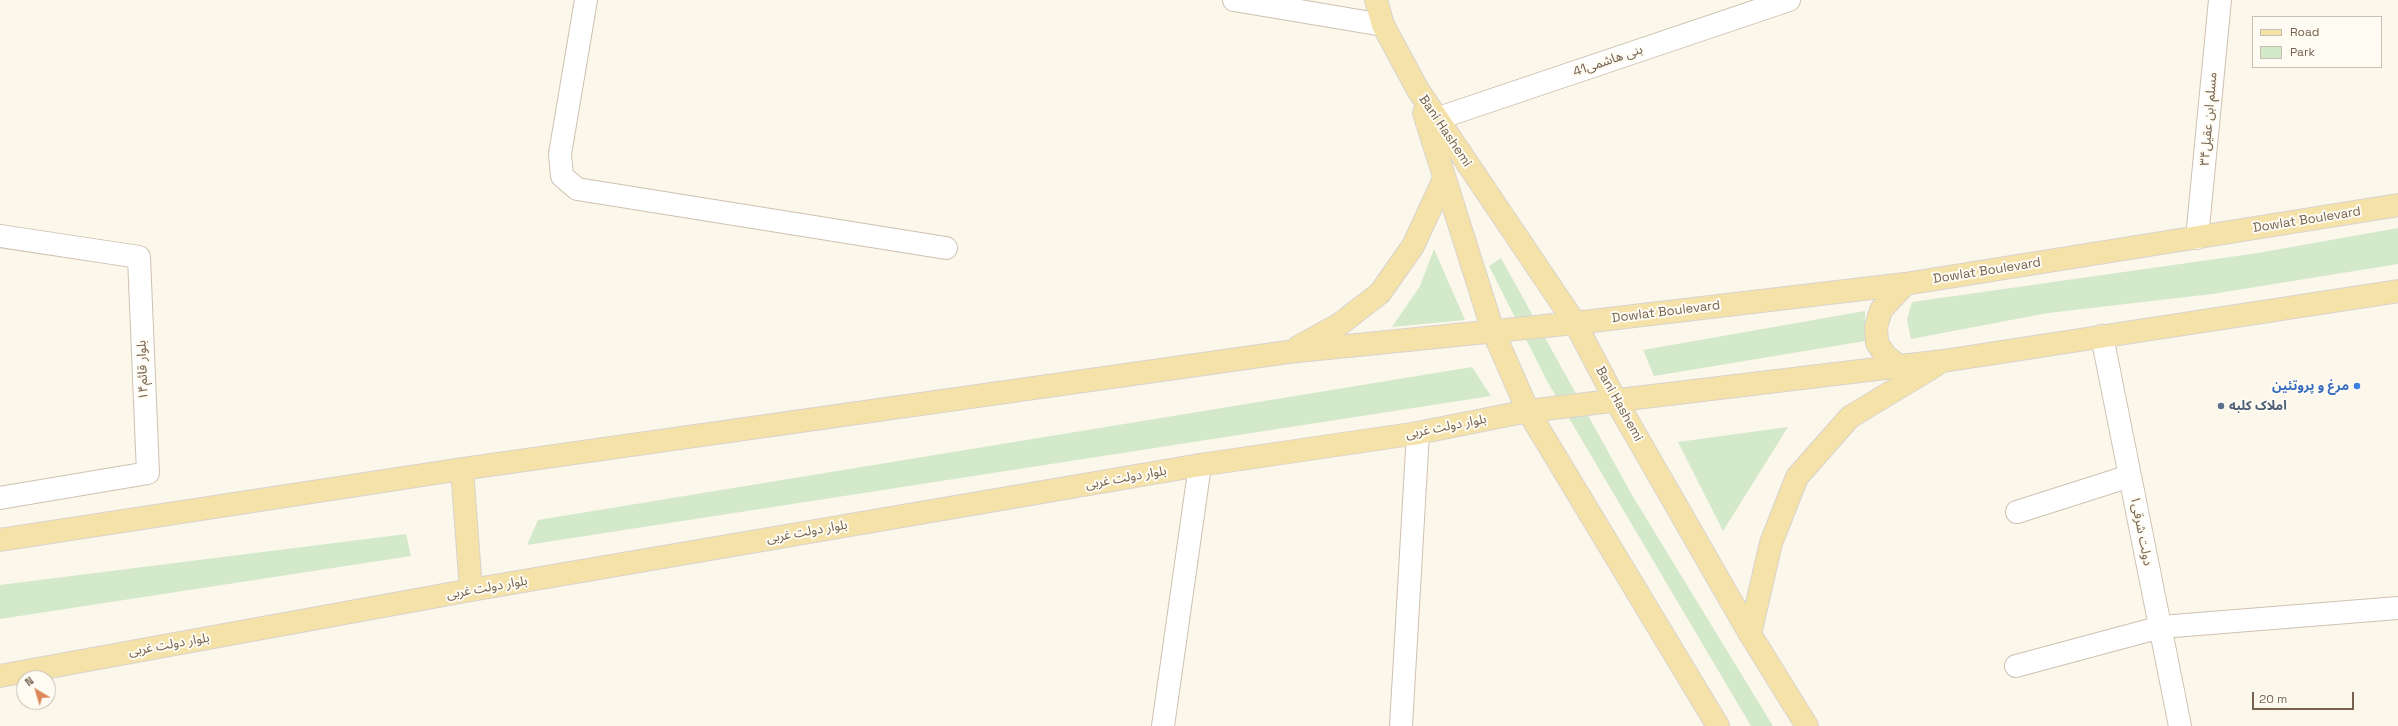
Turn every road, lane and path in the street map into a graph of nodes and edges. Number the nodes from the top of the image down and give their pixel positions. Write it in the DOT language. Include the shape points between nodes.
graph roads {
  1 [pos="586,0"];
  2 [pos="1234,0"];
  3 [pos="1376,0"];
  4 [pos="1788,0"];
  5 [pos="2220,0"];
  6 [pos="1383,25"];
  7 [pos="1432,121"];
  8 [pos="1444,179"];
  9 [pos="2398,205"];
  10 [pos="0,236"];
  11 [pos="2197,238"];
  12 [pos="946,248"];
  13 [pos="1905,284"];
  14 [pos="2398,291"];
  15 [pos="1575,323"];
  16 [pos="1493,331"];
  17 [pos="2102,336"];
  18 [pos="1288,352"];
  19 [pos="1943,361"];
  20 [pos="1615,399"];
  21 [pos="1528,411"];
  22 [pos="1418,433"];
  23 [pos="1200,465"];
  24 [pos="462,469"];
  25 [pos="2130,476"];
  26 [pos="0,498"];
  27 [pos="2017,512"];
  28 [pos="0,540"];
  29 [pos="471,590"];
  30 [pos="2398,608"];
  31 [pos="2160,627"];
  32 [pos="1750,634"];
  33 [pos="2016,666"];
  34 [pos="0,676"];
  35 [pos="1163,726"];
  36 [pos="1401,726"];
  37 [pos="1718,726"];
  38 [pos="1807,726"];
  39 [pos="2180,726"];
  1 -- 12 [label="street" via="560,154 562,176 577,189"];
  2 -- 6 [label="street"];
  3 -- 6 [label="main road, Bani Hashemi"];
  4 -- 7 [label="street, بنی هاشمی41"];
  5 -- 11 [label="street, مسلم ابن عقیل۳۴"];
  6 -- 7 [label="main road, Bani Hashemi"];
  7 -- 8 [label="main road, Bani Hashemi"];
  7 -- 15 [label="main road, Bani Hashemi"];
  8 -- 16 [label="main road, Bani Hashemi"];
  8 -- 18 [label="main road" via="1413,246 1380,293 1340,324"];
  9 -- 11 [label="main road, Dowlat Boulevard"];
  10 -- 26 [label="street, بلوار قائم۱۴" via="139,257 148,472"];
  11 -- 13 [label="main road, Dowlat Boulevard"];
  13 -- 15 [label="main road, Dowlat Boulevard"];
  13 -- 19 [label="main road" via="1881,310 1876,327 1877,343 1886,356 1899,366"];
  14 -- 17 [label="main road"];
  15 -- 16 [label="main road"];
  15 -- 20 [label="main road, Bani Hashemi"];
  16 -- 18 [label="main road"];
  16 -- 21 [label="main road, Bani Hashemi"];
  17 -- 19 [label="main road"];
  17 -- 25 [label="street, ۱دولت شرقی"];
  18 -- 24 [label="main road"];
  19 -- 20 [label="main road"];
  19 -- 32 [label="main road" via="1850,417 1798,477 1771,543"];
  20 -- 21 [label="main road, بلوار دولت غربی"];
  20 -- 32 [label="main road, Bani Hashemi"];
  21 -- 22 [label="main road, بلوار دولت غربی"];
  21 -- 37 [label="main road, Bani Hashemi"];
  22 -- 23 [label="main road, بلوار دولت غربی"];
  22 -- 36 [label="street"];
  23 -- 29 [label="main road, بلوار دولت غربی"];
  23 -- 35 [label="street"];
  24 -- 28 [label="main road"];
  24 -- 29 [label="main road"];
  25 -- 27 [label="street"];
  25 -- 31 [label="street, ۱دولت شرقی"];
  29 -- 34 [label="main road, بلوار دولت غربی"];
  30 -- 31 [label="street"];
  31 -- 33 [label="street"];
  31 -- 39 [label="street, ۱دولت شرقی"];
  32 -- 38 [label="main road, Bani Hashemi"];
}
